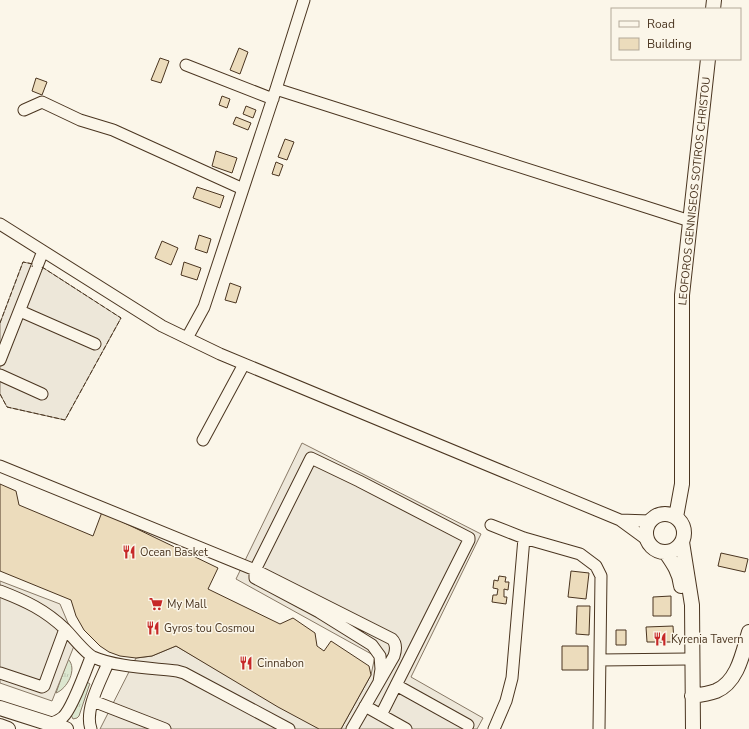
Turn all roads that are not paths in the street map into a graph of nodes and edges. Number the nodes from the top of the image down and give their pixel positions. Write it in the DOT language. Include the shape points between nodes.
graph roads {
  1 [pos="304,0"];
  2 [pos="708,60"];
  3 [pos="186,65"];
  4 [pos="274,94"];
  5 [pos="24,110"];
  6 [pos="243,189"];
  7 [pos="690,221"];
  8 [pos="0,224"];
  9 [pos="43,251"];
  10 [pos="20,311"];
  11 [pos="187,338"];
  12 [pos="95,344"];
  13 [pos="0,360"];
  14 [pos="244,364"];
  15 [pos="0,375"];
  16 [pos="42,394"];
  17 [pos="203,440"];
  18 [pos="0,466"];
  19 [pos="671,516"];
  20 [pos="620,520"];
  21 [pos="650,522"];
  22 [pos="490,525"];
  23 [pos="524,538"];
  24 [pos="646,538"];
  25 [pos="682,542"];
  26 [pos="666,553"];
  27 [pos="255,570"];
  28 [pos="0,591"];
  29 [pos="65,629"];
  30 [pos="749,632"];
  31 [pos="91,656"];
  32 [pos="688,659"];
  33 [pos="600,660"];
  34 [pos="108,662"];
  35 [pos="0,672"];
  36 [pos="379,682"];
  37 [pos="396,685"];
  38 [pos="692,696"];
  39 [pos="93,701"];
  40 [pos="365,706"];
  41 [pos="0,708"];
  42 [pos="381,715"];
  43 [pos="49,724"];
  44 [pos="468,725"];
  45 [pos="0,726"];
  46 [pos="8,729"];
  47 [pos="66,729"];
  48 [pos="91,729"];
  49 [pos="165,729"];
  50 [pos="289,729"];
  51 [pos="352,729"];
  52 [pos="406,729"];
  53 [pos="494,729"];
  54 [pos="599,729"];
  55 [pos="693,729"];
  1 -- 4 [label="street"];
  2 -- 7 [label="main road, LEOFOROS GENNISEOS SOTIROS CHRISTOU"];
  3 -- 4 [label="street"];
  4 -- 6 [label="street"];
  4 -- 7 [label="street"];
  5 -- 6 [label="street" via="42,102 80,120 114,130"];
  6 -- 11 [label="street" via="204,308"];
  7 -- 19 [label="main road, LEOFOROS GENNISEOS SOTIROS CHRISTOU" via="682,295 682,484"];
  8 -- 9 [label="street"];
  9 -- 10 [label="street"];
  9 -- 11 [label="street" via="162,326"];
  10 -- 12 [label="street"];
  10 -- 13 [label="street"];
  11 -- 14 [label="street"];
  14 -- 17 [label="street"];
  14 -- 20 [label="street"];
  15 -- 16 [label="street"];
  18 -- 27 [label="street"];
  19 -- 21 [label="main road" via="659,515"];
  19 -- 25 [label="main road" via="680,521 684,531"];
  20 -- 21 [label="street"];
  20 -- 24 [label="street"];
  21 -- 24 [label="main road"];
  22 -- 23 [label="street"];
  23 -- 33 [label="street" via="580,554 596,566 601,576"];
  23 -- 53 [label="street" via="512,678"];
  24 -- 26 [label="main road" via="656,551"];
  25 -- 26 [label="main road" via="676,550"];
  25 -- 38 [label="main road" via="692,605"];
  26 -- 32 [label="main road" via="674,564 680,581"];
  27 -- 36 [label="street" via="255,578 319,612 372,645 380,656"];
  27 -- 36 [label="street" via="392,638 396,645 394,656"];
  27 -- 37 [label="street" via="311,458 468,537 469,540"];
  28 -- 29 [label="street" via="32,604"];
  29 -- 31 [label="street"];
  29 -- 35 [label="street" via="44,686"];
  30 -- 38 [label="main road" via="739,664 725,686 708,694"];
  31 -- 34 [label="street"];
  31 -- 43 [label="street" via="65,716"];
  32 -- 33 [label="street"];
  32 -- 38 [label="main road"];
  33 -- 54 [label="street"];
  34 -- 39 [label="street"];
  34 -- 50 [label="street" via="184,673"];
  36 -- 40 [label="street"];
  37 -- 42 [label="street"];
  37 -- 44 [label="street"];
  38 -- 55 [label="main road"];
  39 -- 48 [label="street" via="89,719"];
  39 -- 49 [label="street"];
  40 -- 42 [label="street"];
  40 -- 51 [label="street"];
  41 -- 43 [label="main road"];
  42 -- 52 [label="street"];
  43 -- 47 [label="main road"];
  45 -- 46 [label="main road"];
}
